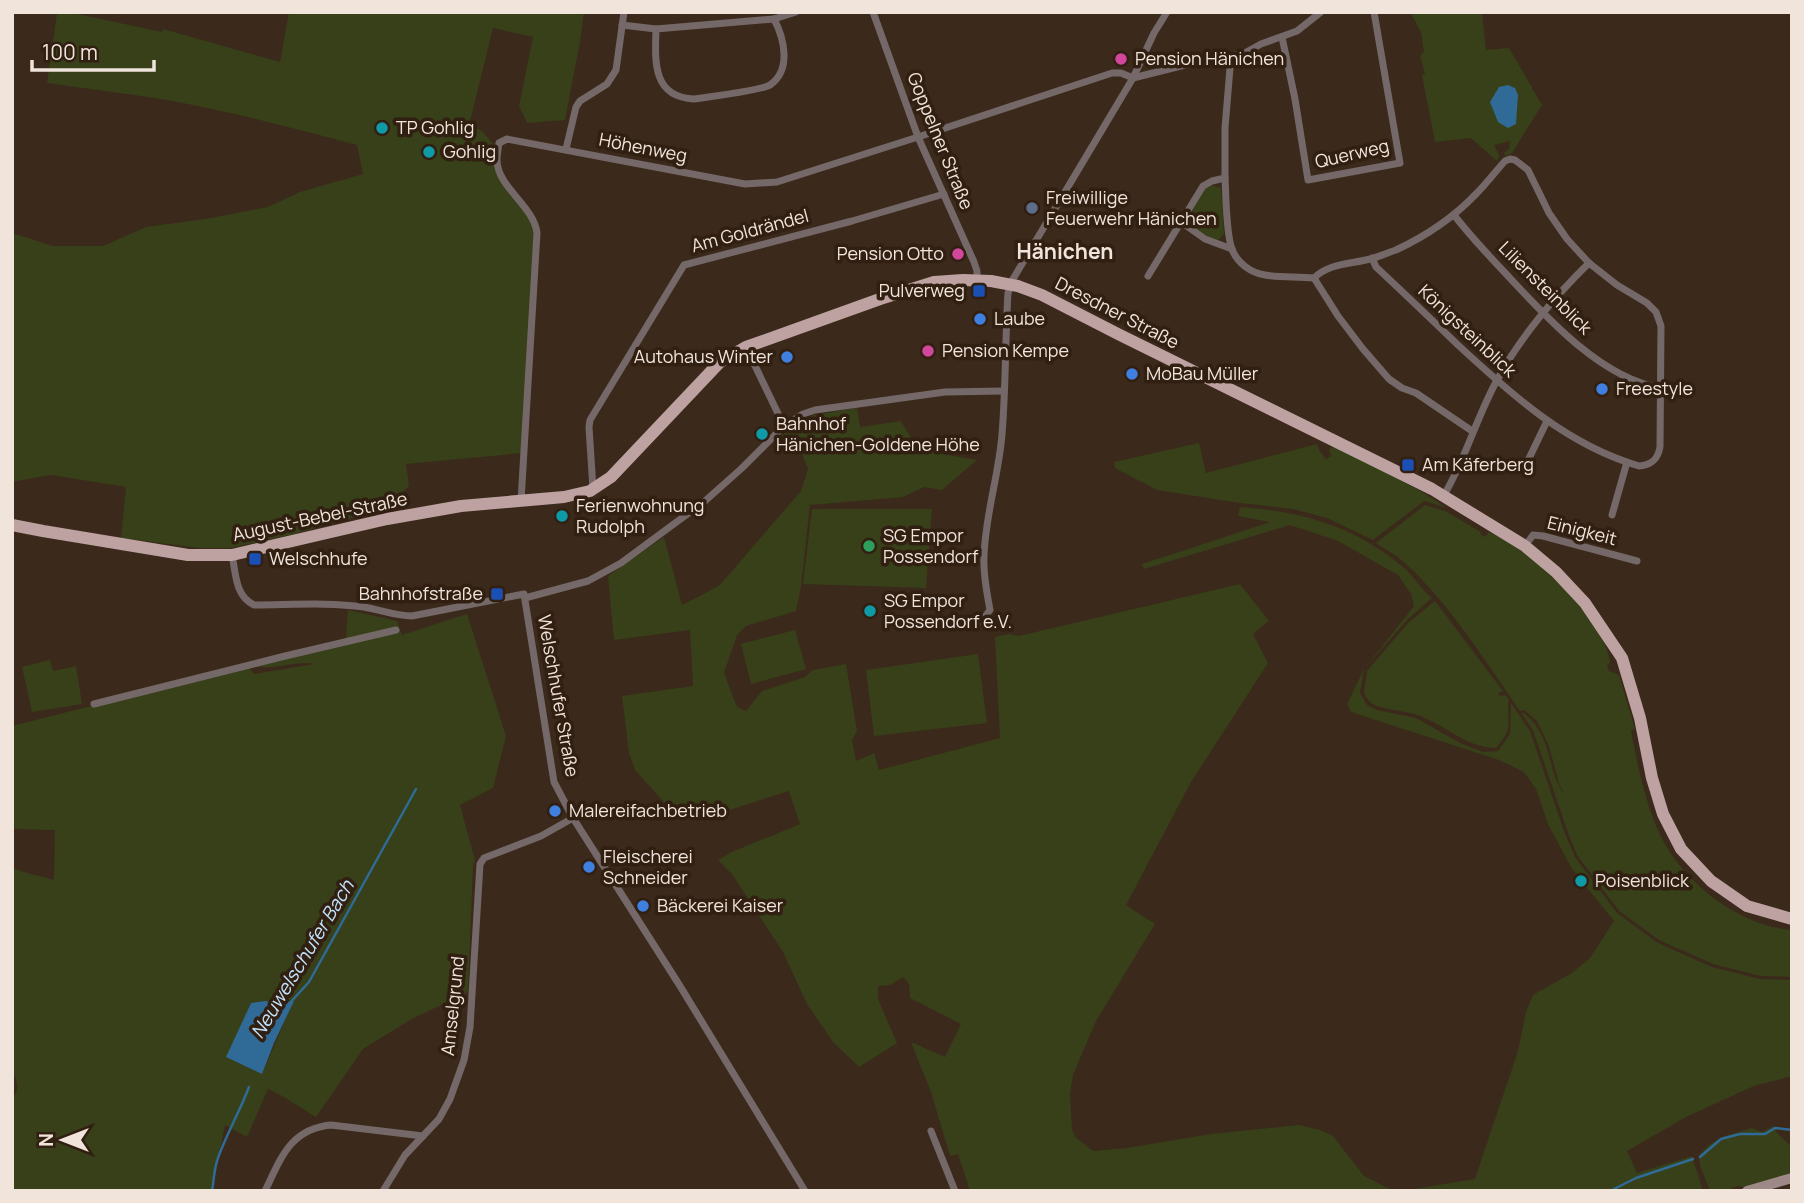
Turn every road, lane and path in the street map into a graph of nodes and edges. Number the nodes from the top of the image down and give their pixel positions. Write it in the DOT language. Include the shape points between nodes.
graph roads {
  1 [pos="624,12"];
  2 [pos="796,12"];
  3 [pos="873,12"];
  4 [pos="1167,12"];
  5 [pos="1321,12"];
  6 [pos="1374,12"];
  7 [pos="774,19"];
  8 [pos="622,26"];
  9 [pos="656,29"];
  10 [pos="1282,37"];
  11 [pos="1230,68"];
  12 [pos="1133,78"];
  13 [pos="918,137"];
  14 [pos="566,149"];
  15 [pos="1225,178"];
  16 [pos="944,194"];
  17 [pos="1454,215"];
  18 [pos="1181,222"];
  19 [pos="1232,249"];
  20 [pos="1372,258"];
  21 [pos="1589,263"];
  22 [pos="1148,276"];
  23 [pos="1314,278"];
  24 [pos="977,281"];
  25 [pos="1011,285"];
  26 [pos="1544,314"];
  27 [pos="746,347"];
  28 [pos="1496,380"];
  29 [pos="1661,388"];
  30 [pos="1004,391"];
  31 [pos="1547,421"];
  32 [pos="784,426"];
  33 [pos="1472,431"];
  34 [pos="1627,462"];
  35 [pos="1522,471"];
  36 [pos="593,489"];
  37 [pos="1444,495"];
  38 [pos="522,501"];
  39 [pos="1612,515"];
  40 [pos="12,524"];
  41 [pos="1525,546"];
  42 [pos="232,555"];
  43 [pos="1637,561"];
  44 [pos="525,598"];
  45 [pos="927,627"];
  46 [pos="396,630"];
  47 [pos="94,704"];
  48 [pos="573,818"];
  49 [pos="1792,919"];
  50 [pos="931,1131"];
  51 [pos="423,1136"];
  52 [pos="1792,1178"];
  53 [pos="265,1191"];
  54 [pos="383,1191"];
  55 [pos="805,1191"];
  56 [pos="956,1191"];
  57 [pos="1747,1191"];
  1 -- 8 [label="street"];
  2 -- 7 [label="street"];
  3 -- 13 [label="street, Goppelner Straße"];
  4 -- 12 [label="street"];
  5 -- 10 [label="street" via="1297,32"];
  6 -- 10 [label="street, Querweg" via="1400,163 1308,180"];
  7 -- 9 [label="street"];
  7 -- 9 [label="street" via="784,61 769,86 694,99 671,94 657,74"];
  8 -- 9 [label="street"];
  8 -- 14 [label="street" via="616,70 576,107"];
  10 -- 12 [label="street" via="1243,54"];
  11 -- 15 [label="street"];
  12 -- 13 [label="street, Höhenweg" via="1112,72"];
  12 -- 25 [label="street"];
  13 -- 14 [label="street, Höhenweg" via="762,184"];
  13 -- 16 [label="street, Goppelner Straße"];
  14 -- 38 [label="street, Höhenweg" via="507,139 499,143 500,174 537,233"];
  15 -- 18 [label="street" via="1203,186"];
  15 -- 19 [label="street"];
  16 -- 24 [label="street, Goppelner Straße" via="974,262"];
  16 -- 36 [label="street, Am Goldrändel" via="684,265 590,420"];
  17 -- 20 [label="street" via="1418,238"];
  17 -- 21 [label="street" via="1505,161 1516,160 1528,170 1567,239"];
  17 -- 26 [label="street, Liliensteinblick"];
  18 -- 19 [label="street" via="1205,239"];
  18 -- 22 [label="street"];
  19 -- 23 [label="street" via="1248,269 1262,275"];
  20 -- 23 [label="street" via="1321,271"];
  20 -- 28 [label="street, Königsteinblick" via="1376,267"];
  21 -- 26 [label="street"];
  21 -- 29 [label="street" via="1656,312 1661,326"];
  23 -- 33 [label="street" via="1389,379"];
  24 -- 25 [label="main road, Dresdner Straße"];
  24 -- 27 [label="main road, Dresdner Straße" via="917,286"];
  25 -- 30 [label="street"];
  25 -- 37 [label="main road, Dresdner Straße" via="1042,295"];
  26 -- 28 [label="street"];
  26 -- 29 [label="street, Liliensteinblick" via="1604,364"];
  27 -- 32 [label="street"];
  27 -- 36 [label="main road, Dresdner Straße" via="720,362 611,477"];
  28 -- 31 [label="street, Königsteinblick"];
  28 -- 33 [label="street"];
  29 -- 34 [label="street" via="1659,455 1647,466"];
  30 -- 32 [label="street" via="953,391 815,410"];
  30 -- 45 [label="street" via="984,557 990,610 981,622 963,627"];
  31 -- 34 [label="street, Königsteinblick"];
  31 -- 35 [label="street"];
  32 -- 44 [label="street" via="705,501 621,563 588,581"];
  33 -- 37 [label="street"];
  34 -- 39 [label="street"];
  36 -- 38 [label="main road, August-Bebel-Straße"];
  37 -- 41 [label="main road, Dresdner Straße"];
  38 -- 42 [label="main road, August-Bebel-Straße" via="387,519"];
  40 -- 42 [label="main road, August-Bebel-Straße" via="188,555"];
  41 -- 43 [label="street, Einigkeit" via="1533,535 1543,536"];
  41 -- 49 [label="main road, Dresdner Straße" via="1585,603 1622,659 1663,814 1681,849 1711,881 1747,906"];
  42 -- 44 [label="street, Welschhufer Straße" via="240,593 254,605 329,605 399,617 524,594"];
  44 -- 48 [label="street, Welschhufer Straße" via="554,782"];
  46 -- 47 [label="street"];
  48 -- 51 [label="street, Amselgrund" via="484,858 480,864 464,1060 450,1099"];
  48 -- 55 [label="street, Welschhufer Straße"];
  50 -- 56 [label="street"];
  51 -- 53 [label="street" via="318,1126 295,1139 283,1153"];
  51 -- 54 [label="street"];
  52 -- 57 [label="main road"];
}
